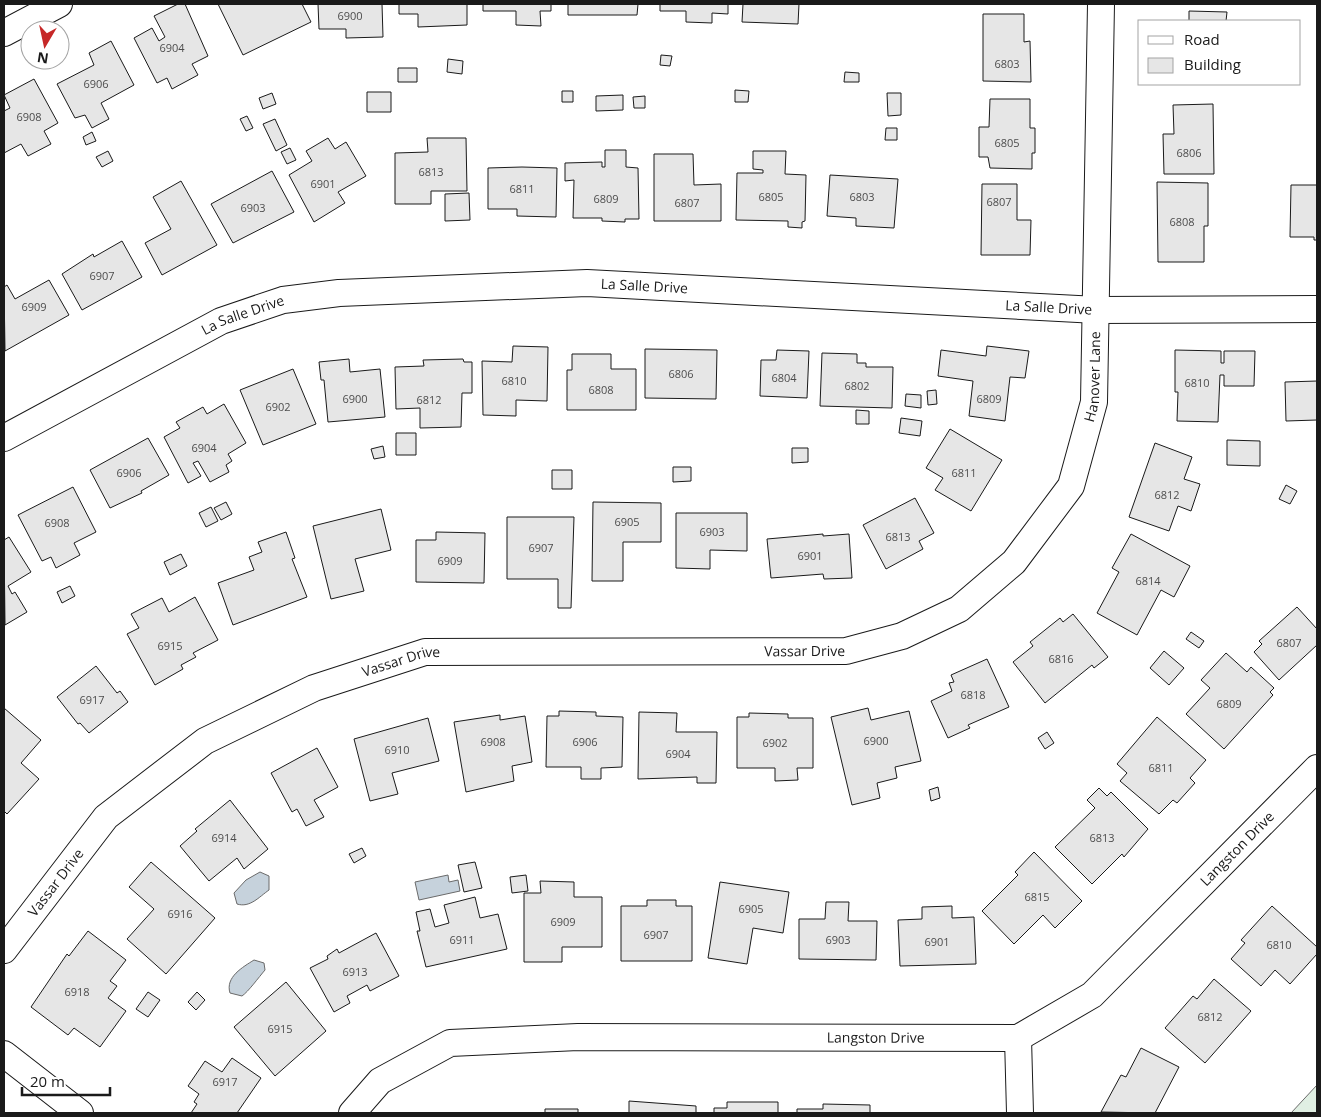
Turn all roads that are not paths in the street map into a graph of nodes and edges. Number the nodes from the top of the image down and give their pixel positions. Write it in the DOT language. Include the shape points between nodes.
graph roads {
  1 [pos="59,4"];
  2 [pos="1101,4"];
  3 [pos="4,33"];
  4 [pos="1317,309"];
  5 [pos="1097,310"];
  6 [pos="4,438"];
  7 [pos="902,636"];
  8 [pos="1317,768"];
  9 [pos="4,950"];
  10 [pos="1018,1038"];
  11 [pos="4,1054"];
  12 [pos="80,1113"];
  13 [pos="352,1113"];
  14 [pos="1020,1113"];
  1 -- 3 [label="street"];
  2 -- 5 [label="street, Hanover Lane"];
  4 -- 5 [label="street, La Salle Drive"];
  5 -- 6 [label="street, La Salle Drive" via="587,283 339,293 283,300 221,321"];
  5 -- 7 [label="street, Hanover Lane" via="1094,402 1071,486 1014,562 959,609"];
  7 -- 9 [label="street, Vassar Drive" via="846,651 425,652 314,688 205,741 106,817"];
  8 -- 10 [label="street, Langston Drive" via="1092,995"];
  10 -- 13 [label="street, Langston Drive" via="578,1037 450,1043 380,1081"];
  10 -- 14 [label="street"];
  11 -- 12 [label="street"];
}
